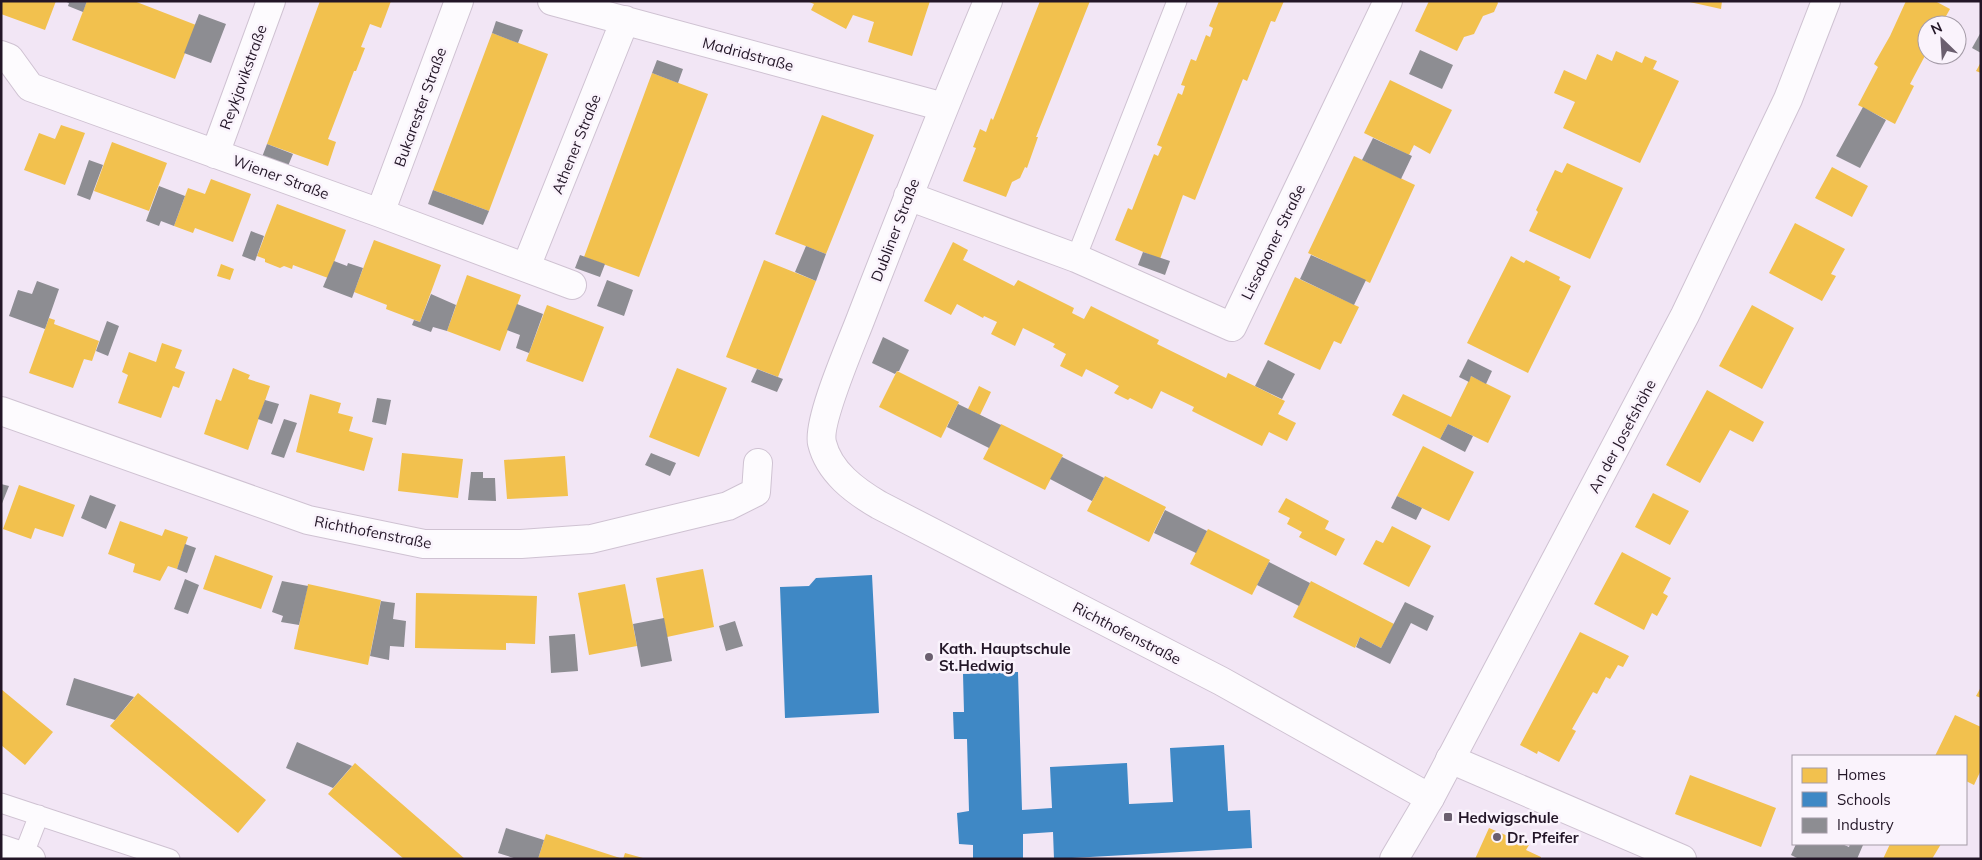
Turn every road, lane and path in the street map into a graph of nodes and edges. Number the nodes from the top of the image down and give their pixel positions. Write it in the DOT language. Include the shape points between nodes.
graph roads {
  1 [pos="271,1"];
  2 [pos="459,1"];
  3 [pos="552,1"];
  4 [pos="988,1"];
  5 [pos="1177,1"];
  6 [pos="1388,1"];
  7 [pos="1826,1"];
  8 [pos="625,20"];
  9 [pos="1,55"];
  10 [pos="944,106"];
  11 [pos="215,154"];
  12 [pos="908,196"];
  13 [pos="380,213"];
  14 [pos="1076,258"];
  15 [pos="526,267"];
  16 [pos="572,284"];
  17 [pos="1,411"];
  18 [pos="828,462"];
  19 [pos="758,463"];
  20 [pos="1450,759"];
  21 [pos="1430,798"];
  22 [pos="1,803"];
  23 [pos="39,815"];
  24 [pos="18,855"];
  25 [pos="170,859"];
  26 [pos="1394,859"];
  27 [pos="1682,859"];
  1 -- 11 [label="street, Reykjavikstraße"];
  2 -- 13 [label="street, Bukarester Straße"];
  3 -- 8 [label="street, Madridstraße"];
  4 -- 10 [label="street, Dubliner Straße"];
  5 -- 14 [label="lane"];
  6 -- 14 [label="street, Lissaboner Straße" via="1232,328"];
  7 -- 20 [label="street, An der Josefshöhe" via="1788,99 1685,314"];
  8 -- 10 [label="street, Madridstraße"];
  8 -- 15 [label="street, Athener Straße"];
  9 -- 11 [label="street, Wiener Straße" via="9,58 30,87"];
  10 -- 12 [label="street, Dubliner Straße"];
  11 -- 13 [label="street, Wiener Straße"];
  12 -- 14 [label="street, Lissaboner Straße"];
  12 -- 18 [label="street, Dubliner Straße" via="823,422 822,442"];
  13 -- 15 [label="street, Wiener Straße"];
  15 -- 16 [label="street, Wiener Straße"];
  17 -- 19 [label="street, Richthofenstraße" via="308,520 424,544 521,544 591,539 659,524 728,506 756,492"];
  18 -- 21 [label="street, Richthofenstraße" via="855,491 879,505 1222,681"];
  20 -- 21 [label="street, An der Josefshöhe"];
  20 -- 27 [label="street"];
  21 -- 26 [label="street, An der Josefshöhe"];
  22 -- 23 [label="lane"];
  23 -- 24 [label="lane"];
  23 -- 25 [label="lane"];
}
